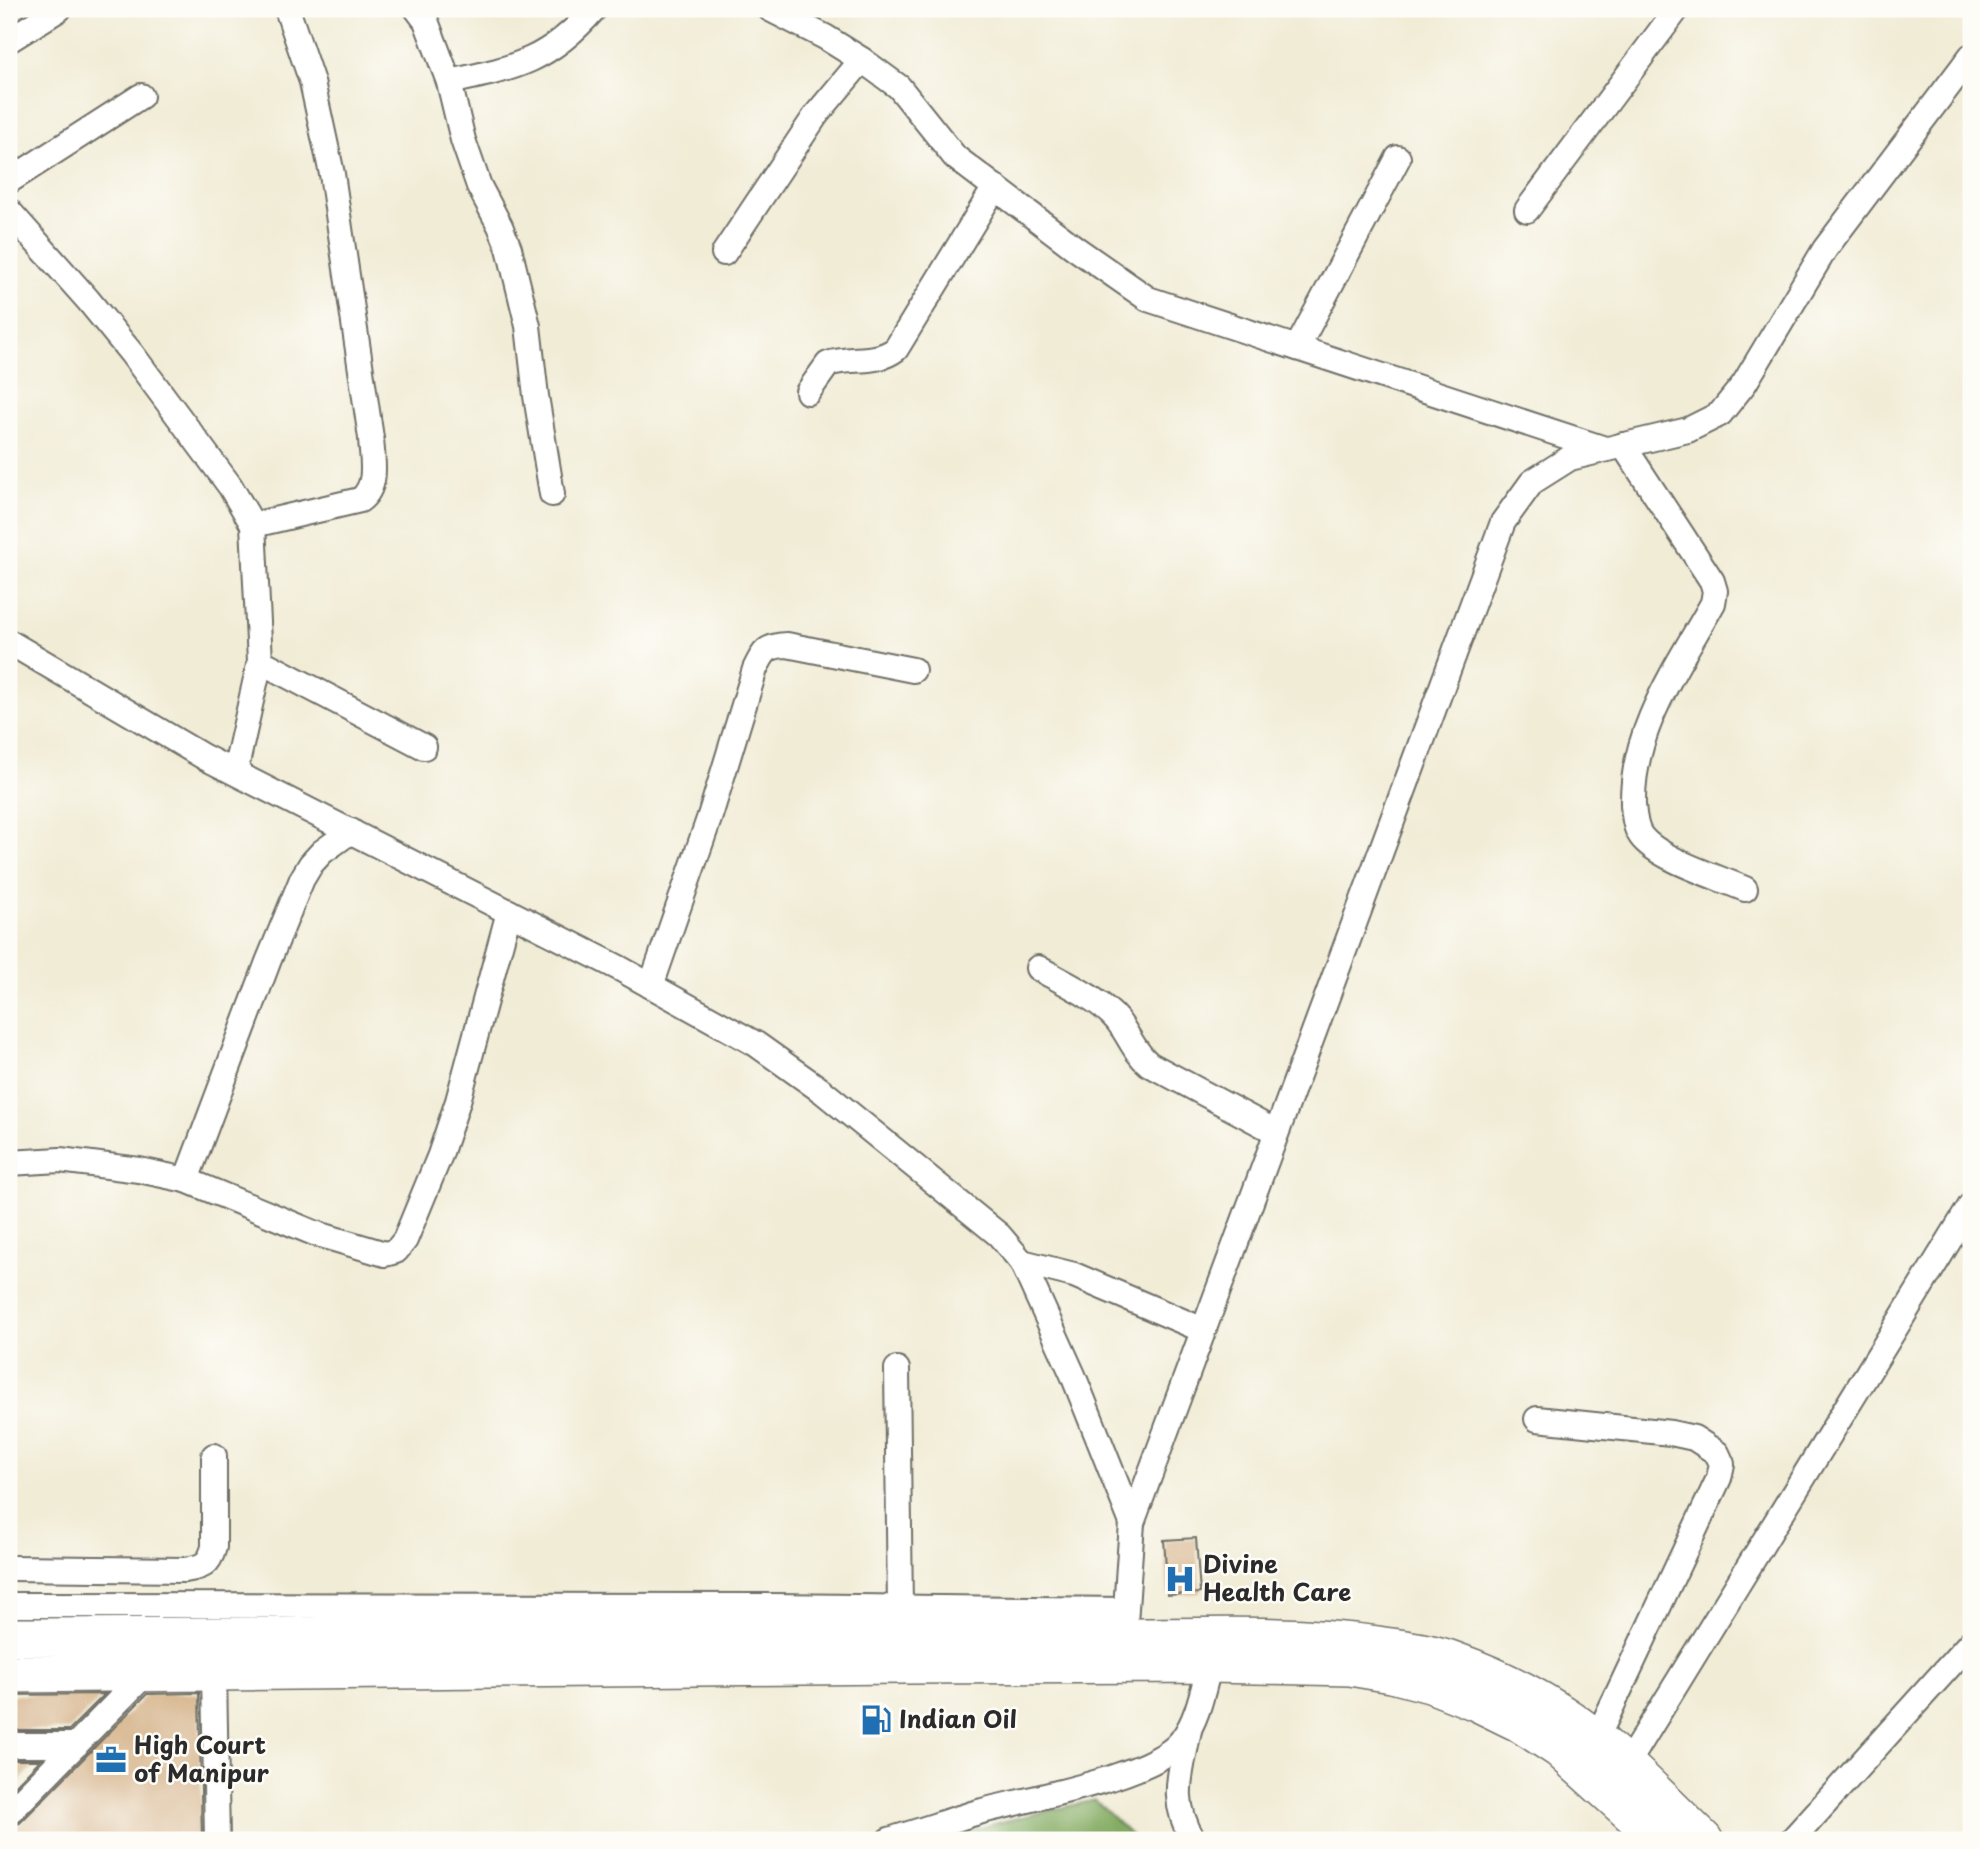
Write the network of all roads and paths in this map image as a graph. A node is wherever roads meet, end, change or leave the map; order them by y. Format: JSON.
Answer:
{"nodes":[{"id":1,"x":60,"y":9,"type":"edge"},
{"id":2,"x":287,"y":9,"type":"edge"},
{"id":3,"x":417,"y":9,"type":"edge"},
{"id":4,"x":594,"y":9,"type":"edge"},
{"id":5,"x":770,"y":9,"type":"edge"},
{"id":6,"x":1677,"y":9,"type":"edge"},
{"id":7,"x":9,"y":40,"type":"edge"},
{"id":8,"x":1971,"y":56,"type":"edge"},
{"id":9,"x":862,"y":60,"type":"junction"},
{"id":10,"x":449,"y":82,"type":"junction"},
{"id":11,"x":141,"y":96,"type":"dead end"},
{"id":12,"x":1398,"y":158,"type":"dead end"},
{"id":13,"x":9,"y":181,"type":"edge"},
{"id":14,"x":995,"y":187,"type":"junction"},
{"id":15,"x":1527,"y":210,"type":"dead end"},
{"id":16,"x":9,"y":211,"type":"edge"},
{"id":17,"x":724,"y":253,"type":"dead end"},
{"id":18,"x":1297,"y":348,"type":"junction"},
{"id":19,"x":808,"y":392,"type":"dead end"},
{"id":20,"x":1614,"y":447,"type":"junction"},
{"id":21,"x":552,"y":494,"type":"dead end"},
{"id":22,"x":253,"y":525,"type":"junction"},
{"id":23,"x":9,"y":642,"type":"edge"},
{"id":24,"x":260,"y":661,"type":"junction"},
{"id":25,"x":913,"y":670,"type":"dead end"},
{"id":26,"x":425,"y":747,"type":"dead end"},
{"id":27,"x":235,"y":772,"type":"junction"},
{"id":28,"x":351,"y":831,"type":"junction"},
{"id":29,"x":1745,"y":889,"type":"dead end"},
{"id":30,"x":509,"y":912,"type":"junction"},
{"id":31,"x":1038,"y":968,"type":"dead end"},
{"id":32,"x":651,"y":986,"type":"junction"},
{"id":33,"x":1276,"y":1132,"type":"junction"},
{"id":34,"x":9,"y":1163,"type":"edge"},
{"id":35,"x":186,"y":1180,"type":"junction"},
{"id":36,"x":1971,"y":1205,"type":"edge"},
{"id":37,"x":1022,"y":1262,"type":"junction"},
{"id":38,"x":1203,"y":1330,"type":"junction"},
{"id":39,"x":897,"y":1369,"type":"dead end"},
{"id":40,"x":1537,"y":1419,"type":"dead end"},
{"id":41,"x":214,"y":1456,"type":"dead end"},
{"id":42,"x":1132,"y":1522,"type":"junction"},
{"id":43,"x":9,"y":1568,"type":"edge"},
{"id":44,"x":9,"y":1605,"type":"edge"},
{"id":45,"x":900,"y":1607,"type":"junction"},
{"id":46,"x":9,"y":1637,"type":"edge"},
{"id":47,"x":1124,"y":1638,"type":"junction"},
{"id":48,"x":1971,"y":1642,"type":"edge"},
{"id":49,"x":1210,"y":1664,"type":"junction"},
{"id":50,"x":146,"y":1673,"type":"junction"},
{"id":51,"x":214,"y":1673,"type":"junction"},
{"id":52,"x":9,"y":1674,"type":"edge"},
{"id":53,"x":1190,"y":1727,"type":"junction"},
{"id":54,"x":1596,"y":1741,"type":"junction"},
{"id":55,"x":9,"y":1745,"type":"edge"},
{"id":56,"x":76,"y":1745,"type":"junction"},
{"id":57,"x":1626,"y":1766,"type":"junction"},
{"id":58,"x":11,"y":1809,"type":"edge"},
{"id":59,"x":217,"y":1840,"type":"edge"},
{"id":60,"x":889,"y":1840,"type":"edge"},
{"id":61,"x":1193,"y":1840,"type":"edge"},
{"id":62,"x":1660,"y":1840,"type":"edge"},
{"id":63,"x":1704,"y":1840,"type":"edge"},
{"id":64,"x":1792,"y":1840,"type":"edge"}],
"edges":[{"from":1,"to":7,"type":"street"},
{"from":2,"to":22,"type":"street"},
{"from":3,"to":10,"type":"street"},
{"from":4,"to":10,"type":"street"},
{"from":5,"to":9,"type":"street"},
{"from":6,"to":15,"type":"street"},
{"from":8,"to":20,"type":"street"},
{"from":9,"to":14,"type":"street"},
{"from":9,"to":17,"type":"street"},
{"from":10,"to":21,"type":"street"},
{"from":11,"to":13,"type":"street"},
{"from":12,"to":18,"type":"street"},
{"from":14,"to":18,"type":"street"},
{"from":14,"to":19,"type":"street"},
{"from":16,"to":22,"type":"street"},
{"from":18,"to":20,"type":"street"},
{"from":20,"to":29,"type":"street"},
{"from":20,"to":33,"type":"street"},
{"from":22,"to":24,"type":"street"},
{"from":23,"to":27,"type":"street"},
{"from":24,"to":26,"type":"street"},
{"from":24,"to":27,"type":"street"},
{"from":25,"to":32,"type":"street"},
{"from":27,"to":28,"type":"street"},
{"from":28,"to":30,"type":"street"},
{"from":28,"to":35,"type":"street"},
{"from":30,"to":32,"type":"street"},
{"from":30,"to":35,"type":"street"},
{"from":31,"to":33,"type":"street"},
{"from":32,"to":37,"type":"street"},
{"from":33,"to":38,"type":"street"},
{"from":34,"to":35,"type":"street"},
{"from":36,"to":57,"type":"street"},
{"from":37,"to":38,"type":"street"},
{"from":37,"to":42,"type":"street"},
{"from":38,"to":42,"type":"street"},
{"from":39,"to":45,"type":"street"},
{"from":40,"to":54,"type":"street"},
{"from":41,"to":43,"type":"street"},
{"from":42,"to":47,"type":"street"},
{"from":44,"to":45,"type":"street"},
{"from":45,"to":47,"type":"street"},
{"from":46,"to":47,"type":"highway"},
{"from":47,"to":49,"type":"highway"},
{"from":47,"to":51,"type":"highway"},
{"from":47,"to":54,"type":"highway"},
{"from":48,"to":64,"type":"street"},
{"from":49,"to":53,"type":"street"},
{"from":49,"to":62,"type":"highway"},
{"from":50,"to":51,"type":"highway"},
{"from":50,"to":52,"type":"highway"},
{"from":50,"to":56,"type":"street"},
{"from":51,"to":59,"type":"street"},
{"from":53,"to":60,"type":"street"},
{"from":53,"to":61,"type":"street"},
{"from":54,"to":57,"type":"highway"},
{"from":55,"to":56,"type":"street"},
{"from":56,"to":58,"type":"street"},
{"from":57,"to":63,"type":"highway"}]}
